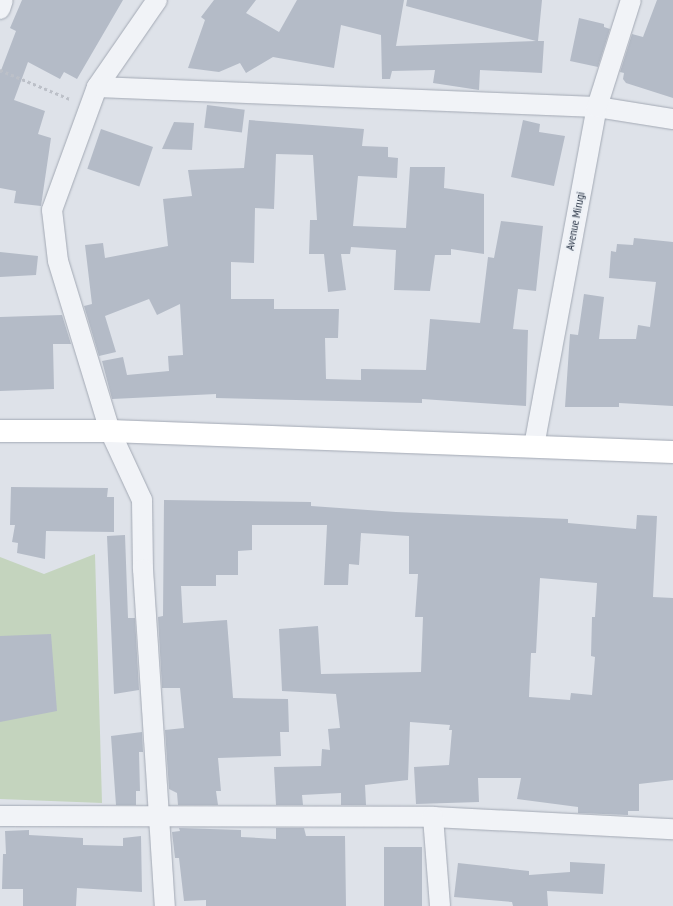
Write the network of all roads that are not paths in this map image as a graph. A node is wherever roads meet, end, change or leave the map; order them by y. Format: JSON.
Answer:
{"nodes":[{"id":1,"x":3,"y":0,"type":"edge"},
{"id":2,"x":157,"y":0,"type":"edge"},
{"id":3,"x":631,"y":0,"type":"edge"},
{"id":4,"x":0,"y":9,"type":"edge"},
{"id":5,"x":97,"y":87,"type":"junction"},
{"id":6,"x":597,"y":107,"type":"junction"},
{"id":7,"x":673,"y":119,"type":"edge"},
{"id":8,"x":0,"y":431,"type":"edge"},
{"id":9,"x":110,"y":431,"type":"junction"},
{"id":10,"x":534,"y":446,"type":"junction"},
{"id":11,"x":673,"y":452,"type":"edge"},
{"id":12,"x":158,"y":815,"type":"junction"},
{"id":13,"x":0,"y":816,"type":"edge"},
{"id":14,"x":433,"y":816,"type":"junction"},
{"id":15,"x":673,"y":829,"type":"edge"},
{"id":16,"x":165,"y":906,"type":"edge"},
{"id":17,"x":440,"y":906,"type":"edge"}],
"edges":[{"from":1,"to":4,"type":"street"},
{"from":2,"to":5,"type":"street"},
{"from":3,"to":6,"type":"street","name":"Avenue Mirugi"},
{"from":5,"to":6,"type":"street"},
{"from":5,"to":9,"type":"street"},
{"from":6,"to":7,"type":"street"},
{"from":6,"to":10,"type":"street","name":"Avenue Mirugi"},
{"from":8,"to":9,"type":"highway"},
{"from":9,"to":10,"type":"highway"},
{"from":9,"to":12,"type":"street"},
{"from":10,"to":11,"type":"highway"},
{"from":12,"to":13,"type":"street"},
{"from":12,"to":14,"type":"street"},
{"from":12,"to":16,"type":"street"},
{"from":14,"to":15,"type":"street"},
{"from":14,"to":17,"type":"street"}]}
